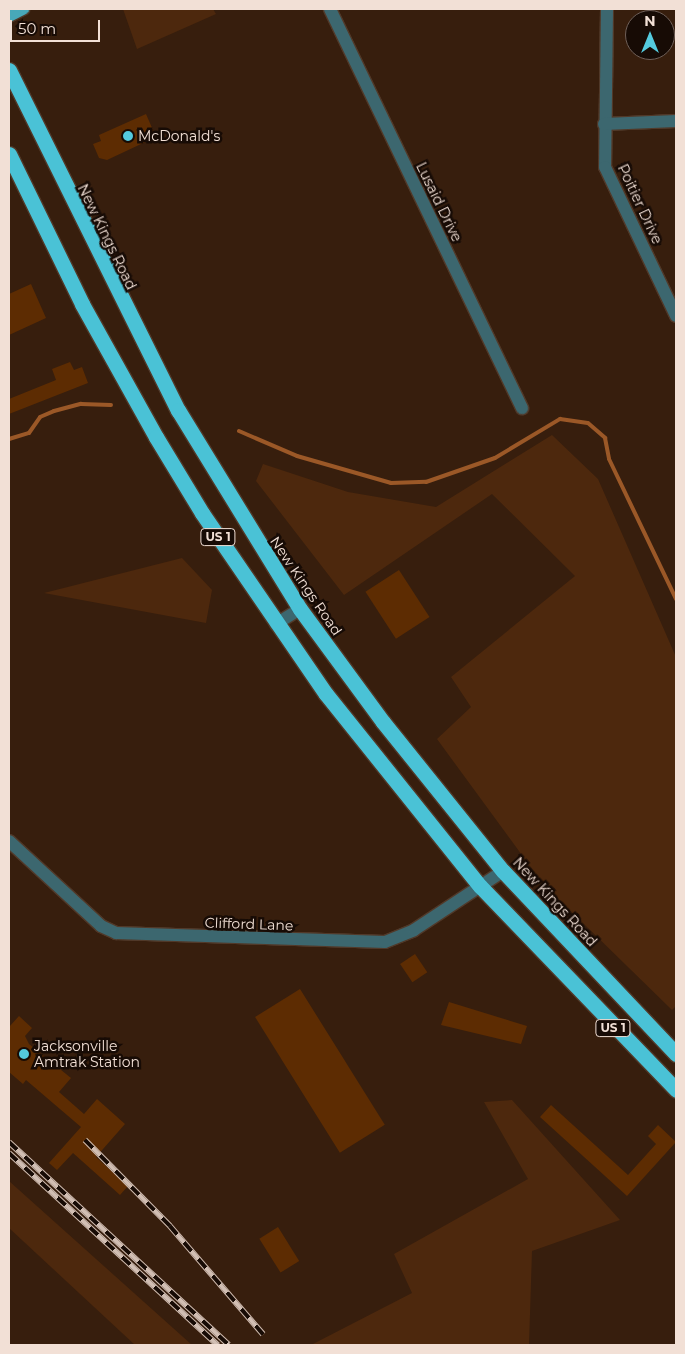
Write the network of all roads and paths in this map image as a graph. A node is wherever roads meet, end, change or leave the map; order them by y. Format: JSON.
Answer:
{"nodes":[{"id":1,"x":23,"y":9,"type":"edge"},
{"id":2,"x":330,"y":9,"type":"edge"},
{"id":3,"x":607,"y":9,"type":"edge"},
{"id":4,"x":9,"y":16,"type":"edge"},
{"id":5,"x":9,"y":70,"type":"edge"},
{"id":6,"x":676,"y":120,"type":"edge"},
{"id":7,"x":604,"y":124,"type":"junction"},
{"id":8,"x":9,"y":154,"type":"edge"},
{"id":9,"x":676,"y":316,"type":"edge"},
{"id":10,"x":522,"y":408,"type":"dead end"},
{"id":11,"x":300,"y":609,"type":"junction"},
{"id":12,"x":276,"y":624,"type":"junction"},
{"id":13,"x":9,"y":840,"type":"edge"},
{"id":14,"x":503,"y":871,"type":"junction"},
{"id":15,"x":480,"y":886,"type":"junction"},
{"id":16,"x":676,"y":1054,"type":"edge"},
{"id":17,"x":676,"y":1090,"type":"edge"}],
"edges":[{"from":1,"to":4,"type":"main road"},
{"from":2,"to":10,"type":"street","name":"Lusaid Drive"},
{"from":3,"to":7,"type":"street","name":"Poitier Drive"},
{"from":5,"to":11,"type":"highway","name":"New Kings Road","number":"US 1"},
{"from":6,"to":7,"type":"street"},
{"from":7,"to":9,"type":"street","name":"Poitier Drive"},
{"from":8,"to":12,"type":"highway","number":"US 1"},
{"from":11,"to":12,"type":"street"},
{"from":11,"to":14,"type":"highway","name":"New Kings Road","number":"US 1"},
{"from":12,"to":15,"type":"highway","number":"US 1"},
{"from":13,"to":15,"type":"street","name":"Clifford Lane"},
{"from":14,"to":15,"type":"street","name":"Clifford Lane"},
{"from":14,"to":16,"type":"highway","name":"New Kings Road","number":"US 1"},
{"from":15,"to":17,"type":"highway","number":"US 1"}]}
